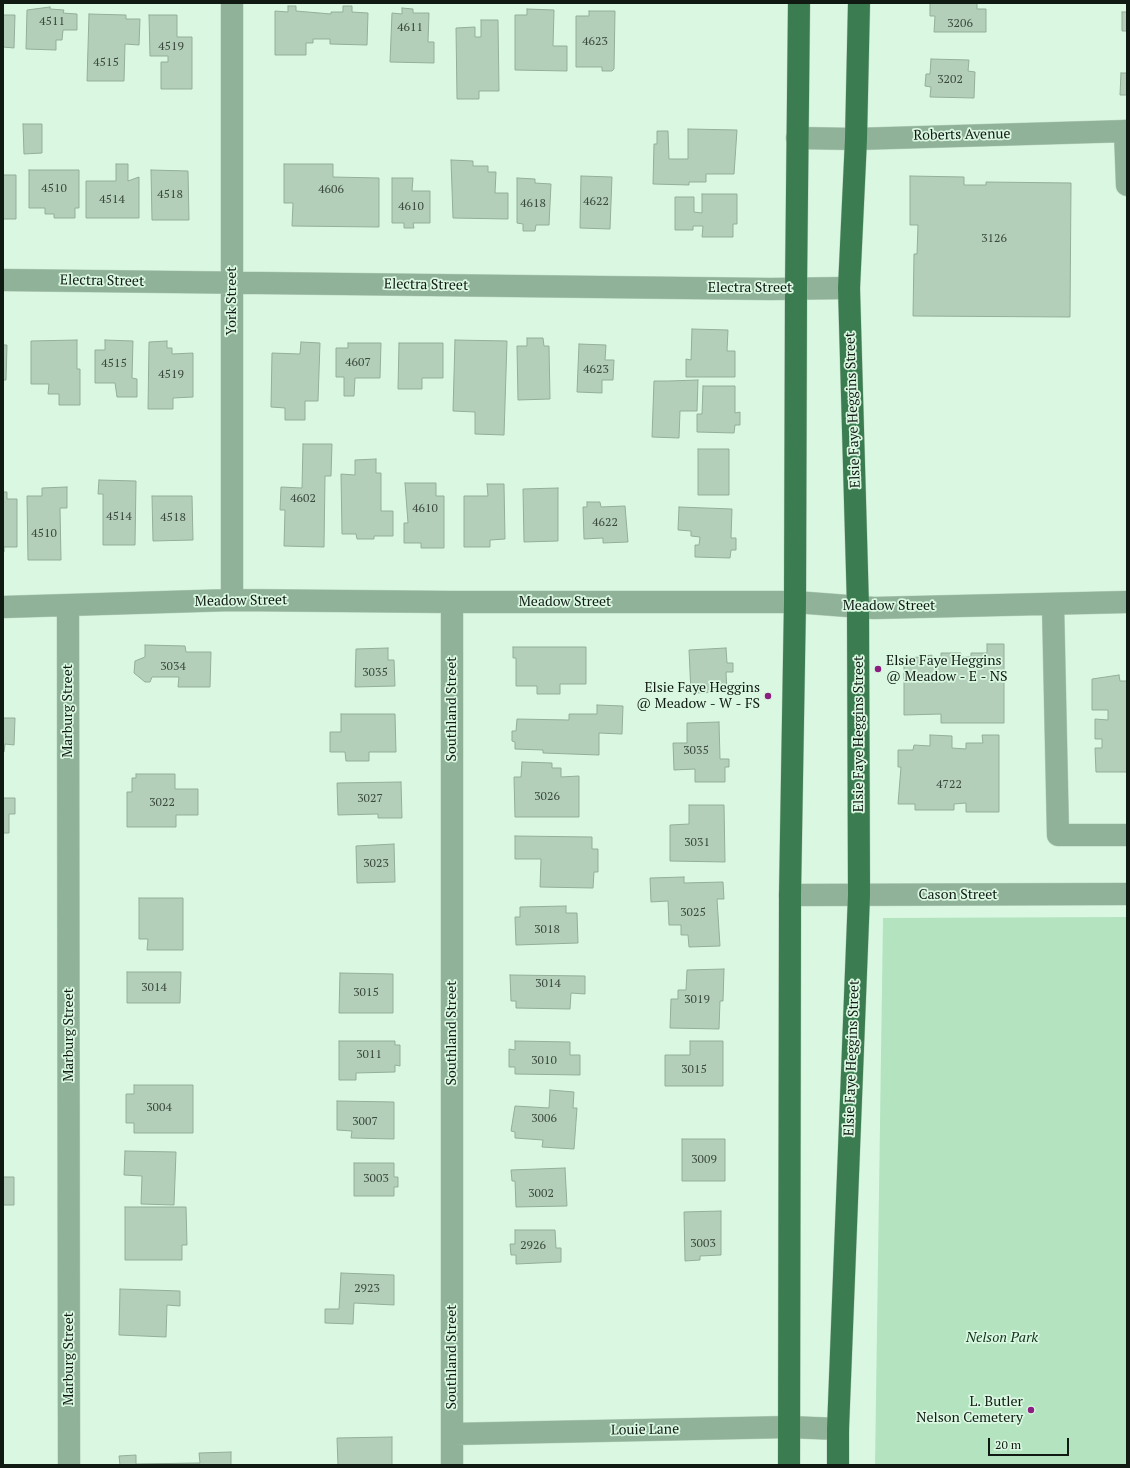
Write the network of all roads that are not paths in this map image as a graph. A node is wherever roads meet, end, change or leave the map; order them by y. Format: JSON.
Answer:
{"nodes":[{"id":1,"x":232,"y":3,"type":"edge"},
{"id":2,"x":799,"y":3,"type":"edge"},
{"id":3,"x":859,"y":3,"type":"edge"},
{"id":4,"x":1126,"y":131,"type":"edge"},
{"id":5,"x":797,"y":138,"type":"junction"},
{"id":6,"x":856,"y":138,"type":"junction"},
{"id":7,"x":1127,"y":186,"type":"edge"},
{"id":8,"x":3,"y":280,"type":"edge"},
{"id":9,"x":232,"y":282,"type":"junction"},
{"id":10,"x":796,"y":288,"type":"junction"},
{"id":11,"x":849,"y":288,"type":"junction"},
{"id":12,"x":232,"y":600,"type":"junction"},
{"id":13,"x":452,"y":602,"type":"junction"},
{"id":14,"x":795,"y":602,"type":"junction"},
{"id":15,"x":1127,"y":602,"type":"edge"},
{"id":16,"x":1053,"y":604,"type":"junction"},
{"id":17,"x":68,"y":606,"type":"junction"},
{"id":18,"x":858,"y":607,"type":"junction"},
{"id":19,"x":3,"y":608,"type":"edge"},
{"id":20,"x":1127,"y":835,"type":"edge"},
{"id":21,"x":1127,"y":894,"type":"edge"},
{"id":22,"x":790,"y":895,"type":"junction"},
{"id":23,"x":859,"y":895,"type":"junction"},
{"id":24,"x":789,"y":1427,"type":"junction"},
{"id":25,"x":838,"y":1429,"type":"junction"},
{"id":26,"x":452,"y":1434,"type":"junction"},
{"id":27,"x":69,"y":1465,"type":"edge"},
{"id":28,"x":452,"y":1465,"type":"edge"},
{"id":29,"x":789,"y":1465,"type":"edge"},
{"id":30,"x":838,"y":1465,"type":"edge"}],
"edges":[{"from":1,"to":9,"type":"street","name":"York Street"},
{"from":2,"to":5,"type":"main road"},
{"from":3,"to":6,"type":"main road","name":"Elsie Faye Heggins Street"},
{"from":4,"to":6,"type":"street","name":"Roberts Avenue"},
{"from":4,"to":7,"type":"street"},
{"from":5,"to":6,"type":"street","name":"Roberts Avenue"},
{"from":5,"to":10,"type":"main road"},
{"from":6,"to":11,"type":"main road","name":"Elsie Faye Heggins Street"},
{"from":8,"to":9,"type":"street","name":"Electra Street"},
{"from":9,"to":10,"type":"street","name":"Electra Street"},
{"from":9,"to":12,"type":"street","name":"York Street"},
{"from":10,"to":11,"type":"street","name":"Electra Street"},
{"from":10,"to":14,"type":"main road"},
{"from":11,"to":18,"type":"main road","name":"Elsie Faye Heggins Street"},
{"from":12,"to":13,"type":"street","name":"Meadow Street"},
{"from":12,"to":17,"type":"street","name":"Meadow Street"},
{"from":13,"to":14,"type":"street","name":"Meadow Street"},
{"from":13,"to":26,"type":"street","name":"Southland Street"},
{"from":14,"to":18,"type":"street","name":"Meadow Street"},
{"from":14,"to":22,"type":"main road"},
{"from":15,"to":16,"type":"street","name":"Meadow Street"},
{"from":16,"to":18,"type":"street","name":"Meadow Street"},
{"from":16,"to":20,"type":"street"},
{"from":17,"to":19,"type":"street","name":"Meadow Street"},
{"from":17,"to":27,"type":"street","name":"Marburg Street"},
{"from":18,"to":23,"type":"main road","name":"Elsie Faye Heggins Street"},
{"from":21,"to":23,"type":"street","name":"Cason Street"},
{"from":22,"to":23,"type":"street","name":"Cason Street"},
{"from":22,"to":24,"type":"main road"},
{"from":23,"to":25,"type":"main road","name":"Elsie Faye Heggins Street"},
{"from":24,"to":25,"type":"street","name":"Louie Lane"},
{"from":24,"to":26,"type":"street","name":"Louie Lane"},
{"from":24,"to":29,"type":"main road"},
{"from":25,"to":30,"type":"main road","name":"Elsie Faye Heggins Street"},
{"from":26,"to":28,"type":"street","name":"Southland Street"}]}
